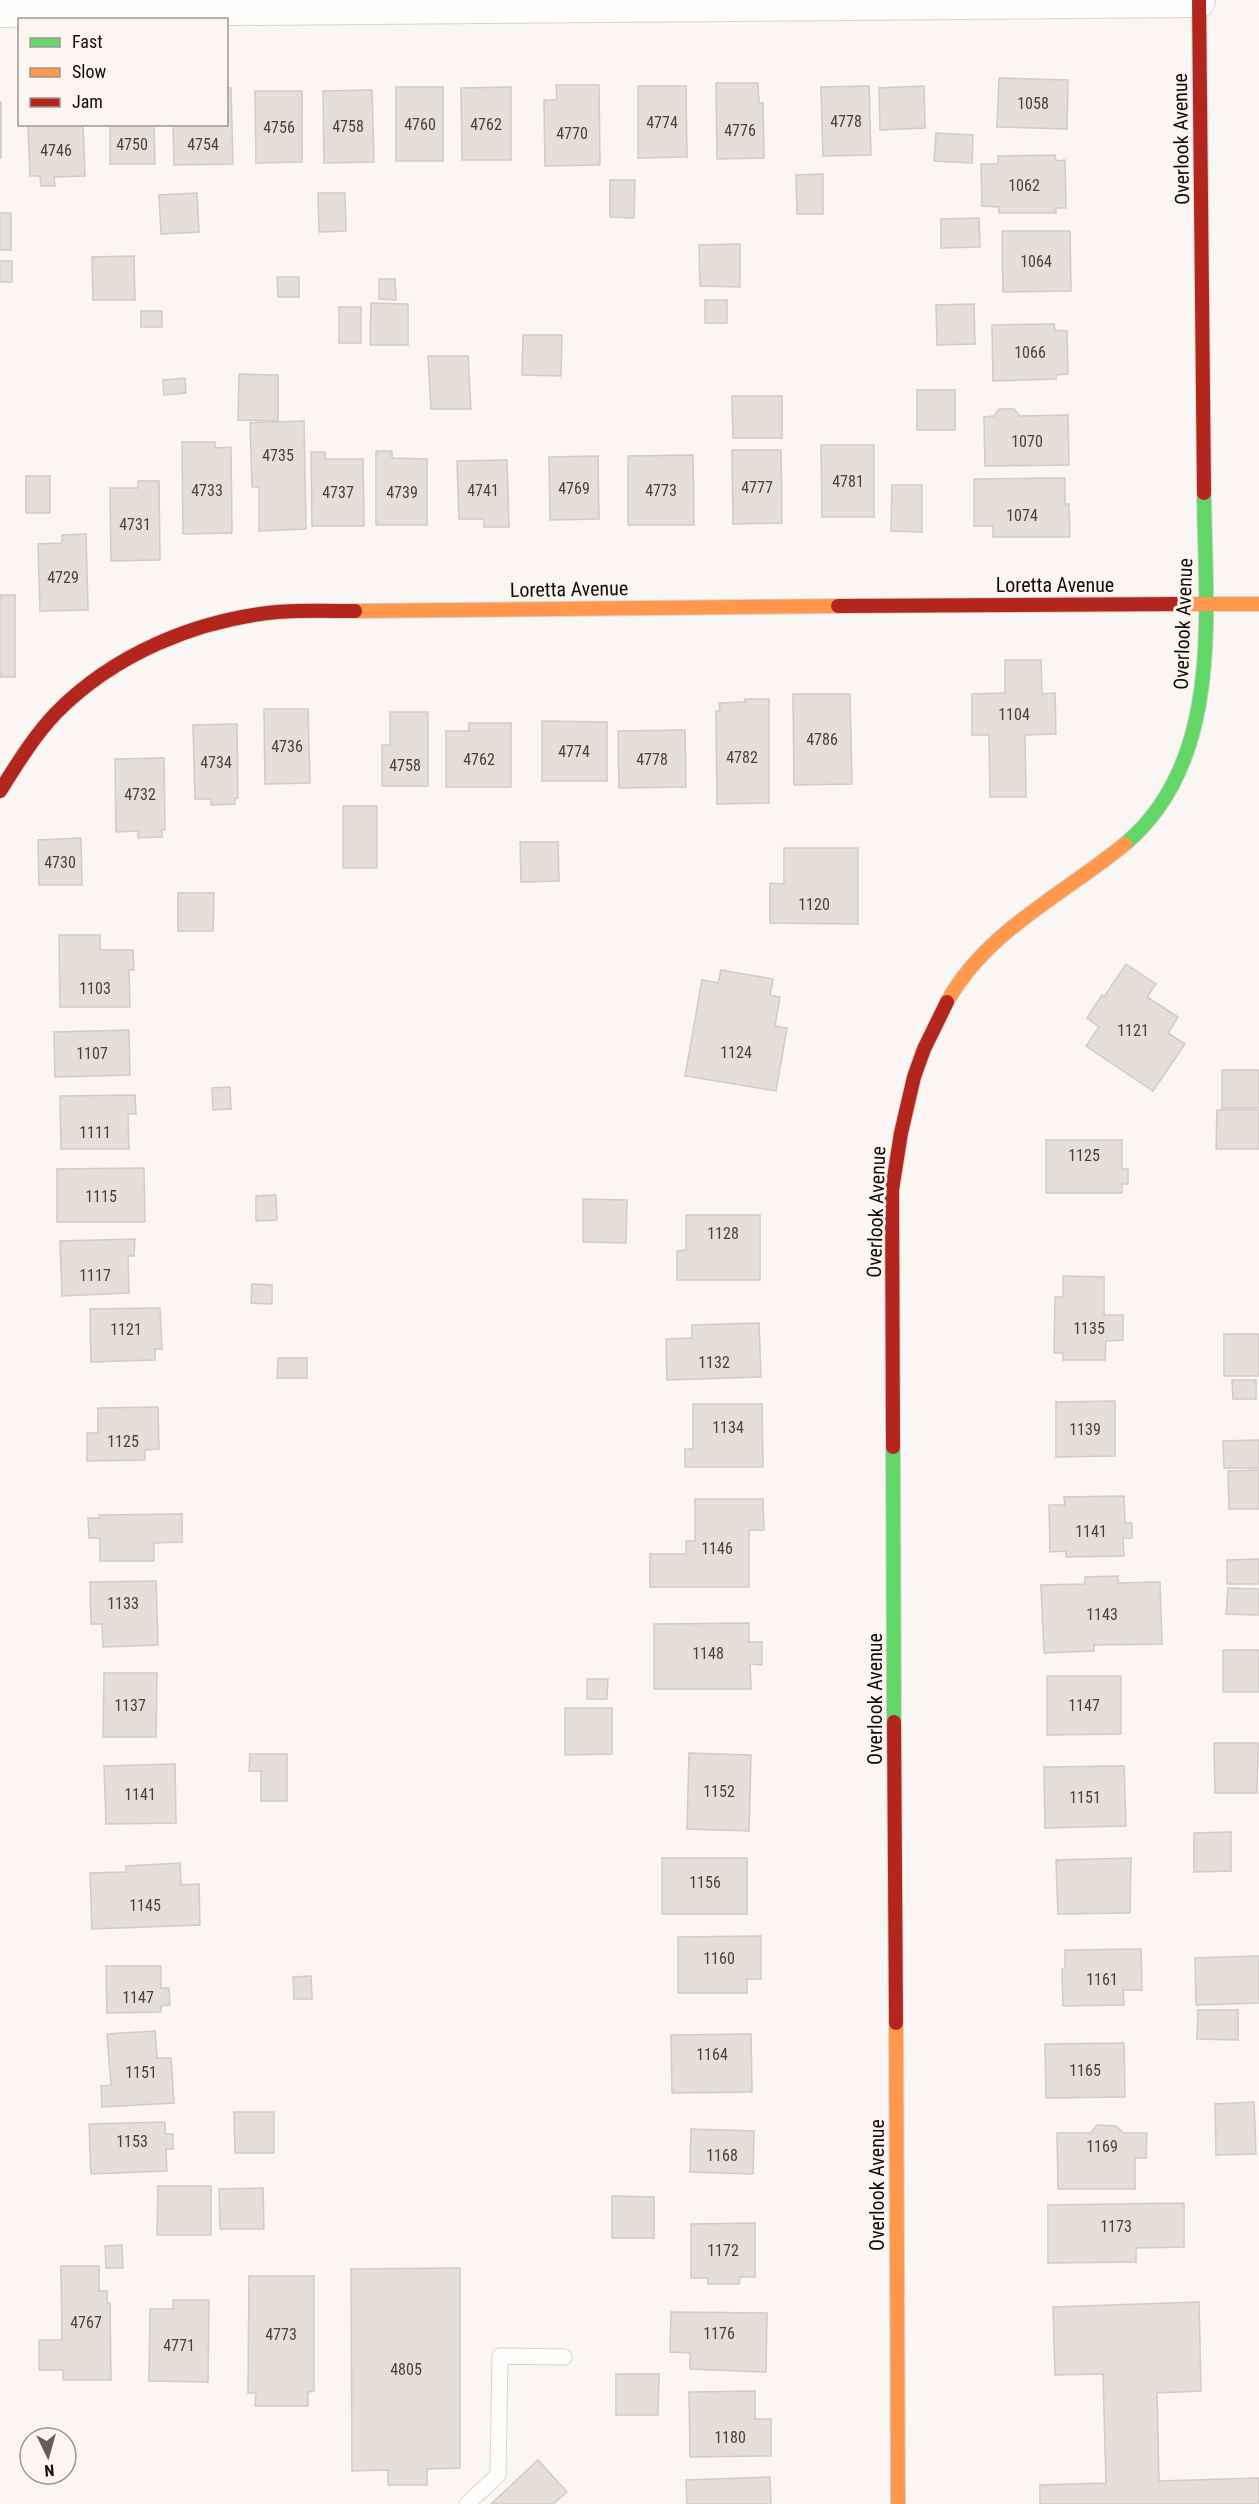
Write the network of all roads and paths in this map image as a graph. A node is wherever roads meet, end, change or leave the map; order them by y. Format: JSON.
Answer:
{"nodes":[{"id":1,"x":1199,"y":0,"type":"edge"},
{"id":2,"x":0,"y":11,"type":"edge"},
{"id":3,"x":1259,"y":604,"type":"edge"},
{"id":4,"x":1205,"y":605,"type":"junction"},
{"id":5,"x":0,"y":791,"type":"edge"},
{"id":6,"x":564,"y":2357,"type":"dead end"},
{"id":7,"x":467,"y":2504,"type":"edge"},
{"id":8,"x":898,"y":2504,"type":"edge"}],
"edges":[{"from":1,"to":2,"type":"street"},
{"from":1,"to":4,"type":"street","name":"Overlook Avenue"},
{"from":3,"to":4,"type":"street","name":"Loretta Avenue"},
{"from":4,"to":5,"type":"street","name":"Loretta Avenue"},
{"from":4,"to":8,"type":"street","name":"Overlook Avenue"},
{"from":6,"to":7,"type":"lane"}]}
